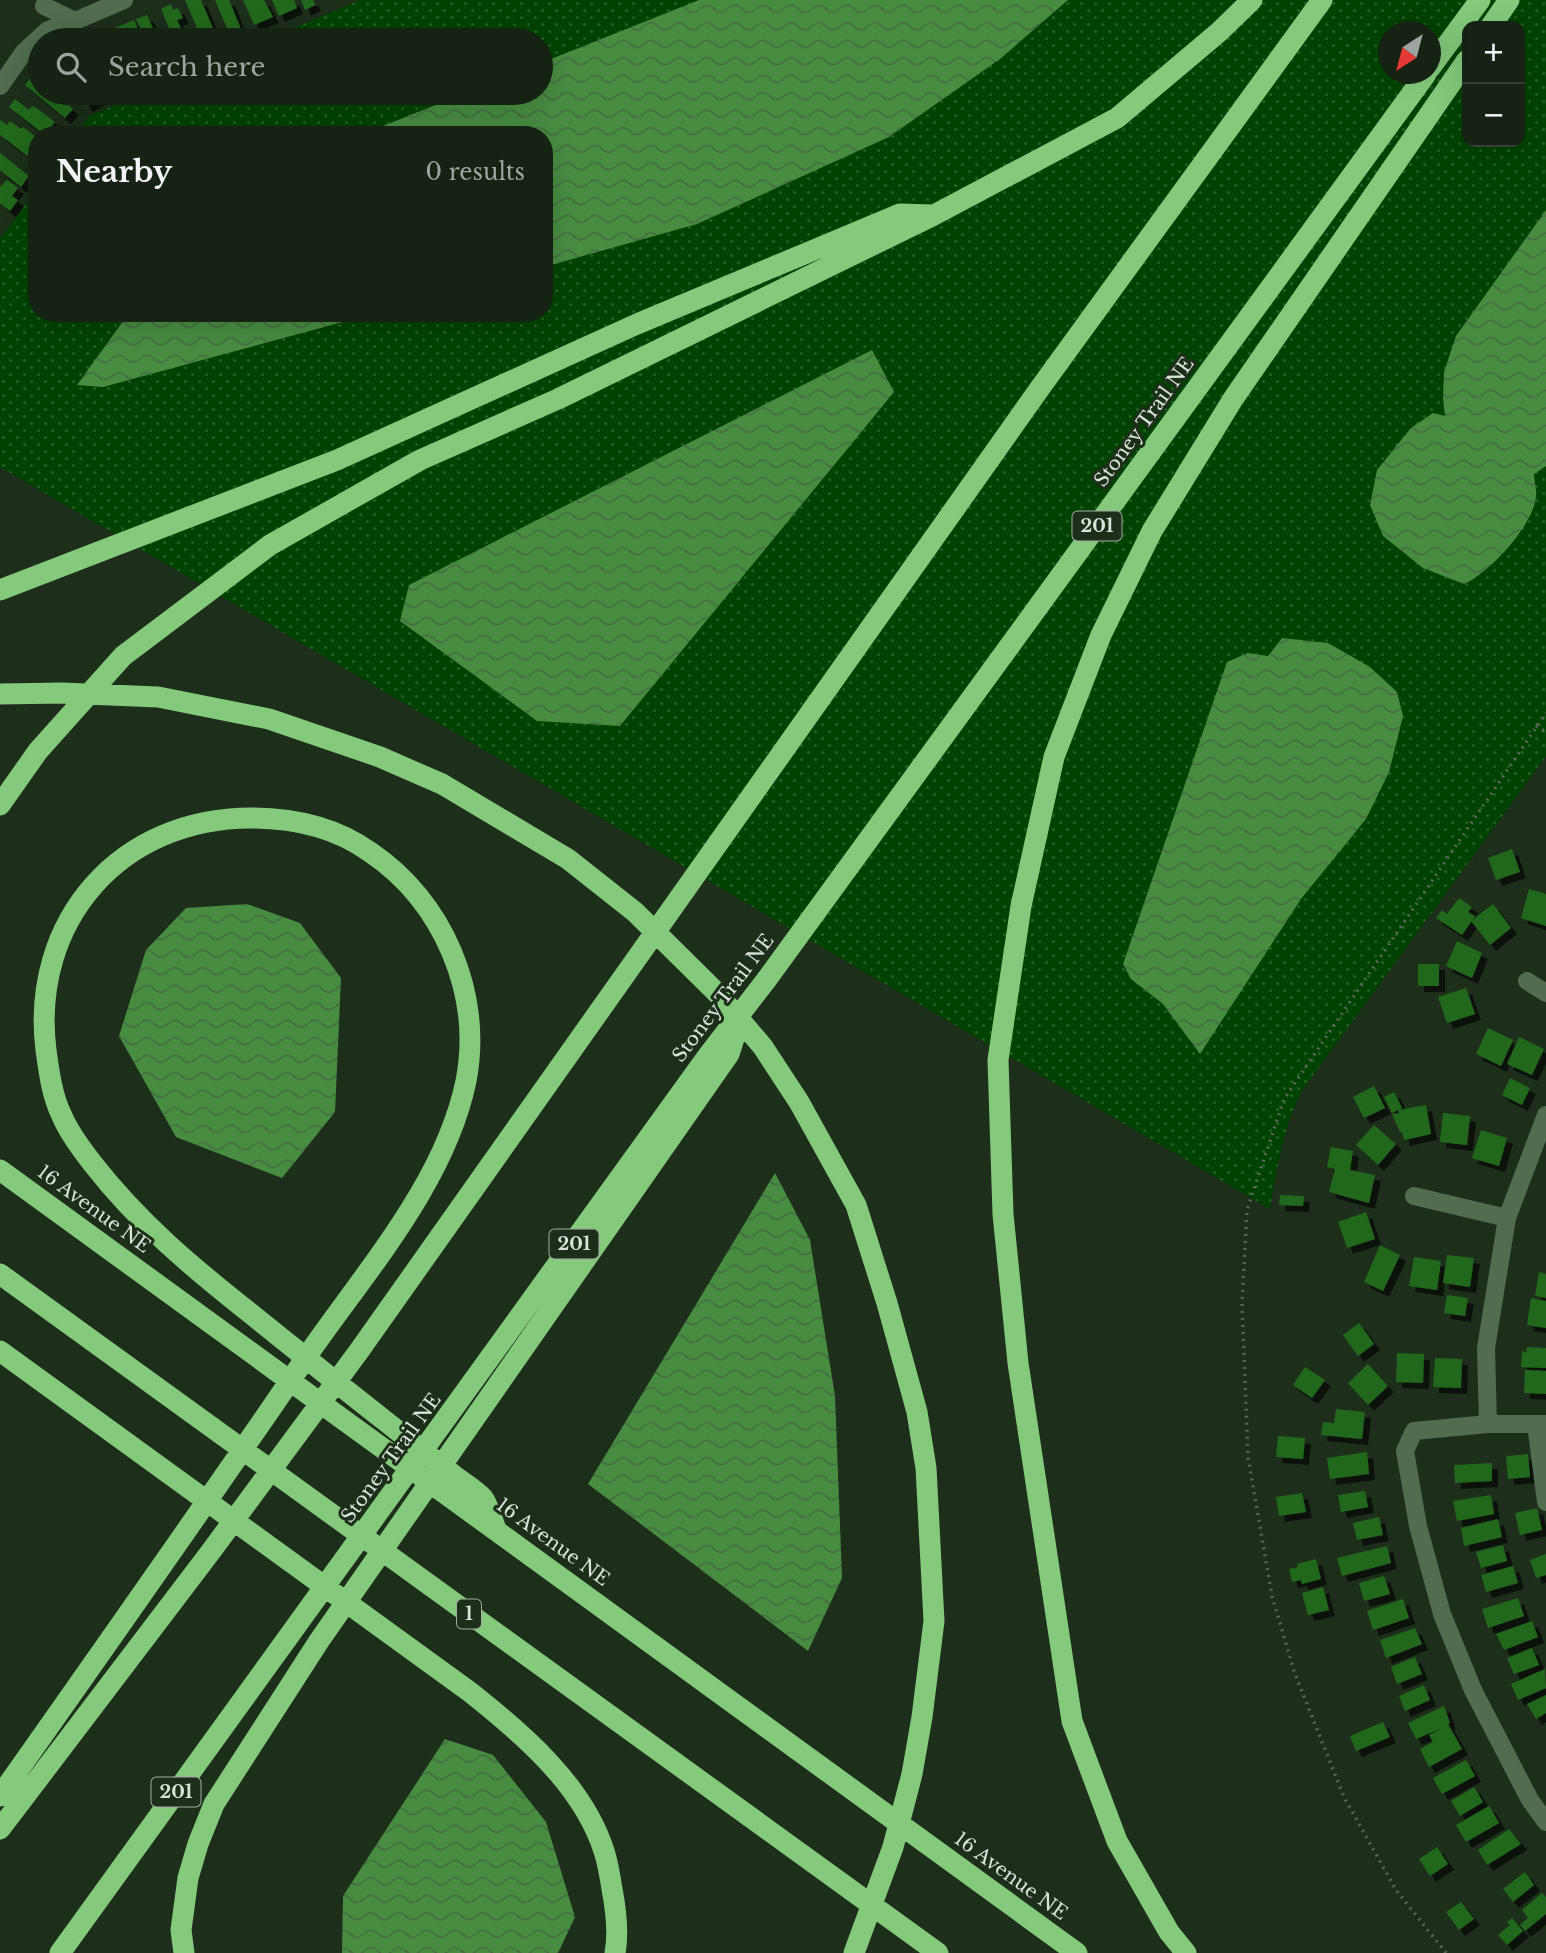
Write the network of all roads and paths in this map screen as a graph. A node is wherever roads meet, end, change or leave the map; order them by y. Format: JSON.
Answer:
{"nodes":[{"id":1,"x":124,"y":0,"type":"edge"},
{"id":2,"x":1252,"y":0,"type":"edge"},
{"id":3,"x":1322,"y":0,"type":"edge"},
{"id":4,"x":1480,"y":0,"type":"edge"},
{"id":5,"x":1509,"y":0,"type":"edge"},
{"id":6,"x":44,"y":6,"type":"dead end"},
{"id":7,"x":75,"y":21,"type":"junction"},
{"id":8,"x":1494,"y":21,"type":"edge"},
{"id":9,"x":54,"y":28,"type":"edge"},
{"id":10,"x":28,"y":48,"type":"edge"},
{"id":11,"x":1441,"y":53,"type":"edge"},
{"id":12,"x":1462,"y":67,"type":"edge"},
{"id":13,"x":1419,"y":84,"type":"edge"},
{"id":14,"x":0,"y":86,"type":"edge"},
{"id":15,"x":934,"y":215,"type":"junction"},
{"id":16,"x":0,"y":590,"type":"edge"},
{"id":17,"x":0,"y":694,"type":"edge"},
{"id":18,"x":1546,"y":713,"type":"edge"},
{"id":19,"x":1536,"y":726,"type":"junction"},
{"id":20,"x":1546,"y":732,"type":"edge"},
{"id":21,"x":0,"y":805,"type":"edge"},
{"id":22,"x":1527,"y":981,"type":"dead end"},
{"id":23,"x":1546,"y":993,"type":"edge"},
{"id":24,"x":743,"y":1012,"type":"junction"},
{"id":25,"x":1546,"y":1115,"type":"edge"},
{"id":26,"x":0,"y":1170,"type":"edge"},
{"id":27,"x":1414,"y":1196,"type":"dead end"},
{"id":28,"x":1507,"y":1218,"type":"junction"},
{"id":29,"x":0,"y":1274,"type":"edge"},
{"id":30,"x":0,"y":1351,"type":"edge"},
{"id":31,"x":1488,"y":1424,"type":"junction"},
{"id":32,"x":1541,"y":1424,"type":"edge"},
{"id":33,"x":1546,"y":1502,"type":"edge"},
{"id":34,"x":496,"y":1529,"type":"junction"},
{"id":35,"x":0,"y":1796,"type":"edge"},
{"id":36,"x":1546,"y":1822,"type":"edge"},
{"id":37,"x":0,"y":1829,"type":"edge"},
{"id":38,"x":60,"y":1953,"type":"edge"},
{"id":39,"x":184,"y":1953,"type":"edge"},
{"id":40,"x":615,"y":1953,"type":"edge"},
{"id":41,"x":854,"y":1953,"type":"edge"},
{"id":42,"x":938,"y":1953,"type":"edge"},
{"id":43,"x":1077,"y":1953,"type":"edge"},
{"id":44,"x":1186,"y":1953,"type":"edge"},
{"id":45,"x":1446,"y":1953,"type":"edge"}],
"edges":[{"from":1,"to":7,"type":"street"},
{"from":2,"to":15,"type":"highway"},
{"from":3,"to":37,"type":"highway"},
{"from":4,"to":11,"type":"highway"},
{"from":5,"to":8,"type":"highway"},
{"from":6,"to":7,"type":"street"},
{"from":7,"to":9,"type":"street"},
{"from":10,"to":14,"type":"street"},
{"from":12,"to":44,"type":"highway"},
{"from":13,"to":24,"type":"highway","name":"Stoney Trail NE","number":"201"},
{"from":15,"to":16,"type":"highway"},
{"from":15,"to":21,"type":"highway"},
{"from":17,"to":41,"type":"highway"},
{"from":18,"to":19,"type":"path"},
{"from":19,"to":20,"type":"path"},
{"from":19,"to":45,"type":"path"},
{"from":22,"to":23,"type":"street"},
{"from":24,"to":38,"type":"highway","name":"Stoney Trail NE","number":"201"},
{"from":24,"to":39,"type":"highway"},
{"from":25,"to":28,"type":"street"},
{"from":26,"to":34,"type":"highway","name":"16 Avenue NE"},
{"from":27,"to":28,"type":"street"},
{"from":28,"to":31,"type":"street"},
{"from":29,"to":42,"type":"highway","number":"1"},
{"from":30,"to":40,"type":"highway"},
{"from":31,"to":32,"type":"street"},
{"from":31,"to":36,"type":"street"},
{"from":32,"to":33,"type":"street"},
{"from":34,"to":35,"type":"highway"},
{"from":34,"to":43,"type":"highway","name":"16 Avenue NE"}]}
